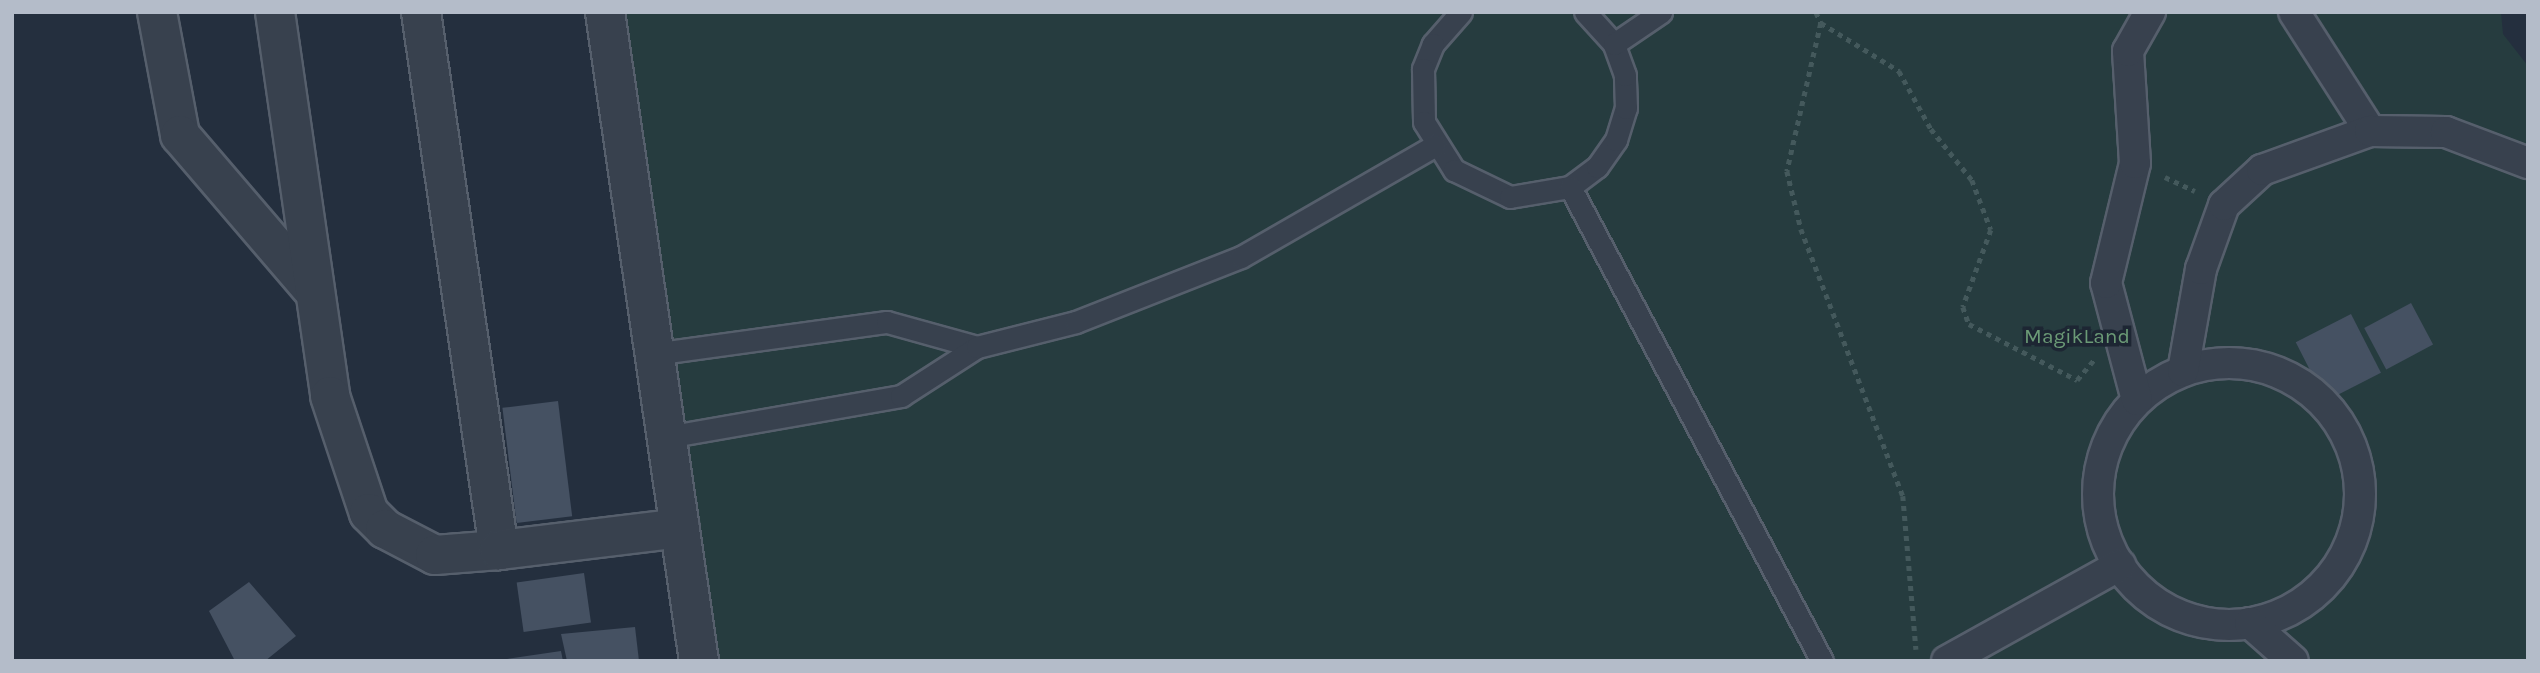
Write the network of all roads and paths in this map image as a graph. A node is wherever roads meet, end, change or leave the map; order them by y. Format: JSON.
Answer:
{"nodes":[{"id":1,"x":157,"y":12,"type":"edge"},
{"id":2,"x":275,"y":12,"type":"edge"},
{"id":3,"x":421,"y":12,"type":"edge"},
{"id":4,"x":605,"y":12,"type":"edge"},
{"id":5,"x":1461,"y":12,"type":"edge"},
{"id":6,"x":1585,"y":12,"type":"edge"},
{"id":7,"x":1661,"y":12,"type":"edge"},
{"id":8,"x":1816,"y":12,"type":"edge"},
{"id":9,"x":2150,"y":12,"type":"edge"},
{"id":10,"x":2294,"y":12,"type":"edge"},
{"id":11,"x":1821,"y":23,"type":"junction"},
{"id":12,"x":1614,"y":44,"type":"junction"},
{"id":13,"x":2370,"y":131,"type":"junction"},
{"id":14,"x":1434,"y":146,"type":"junction"},
{"id":15,"x":2135,"y":163,"type":"junction"},
{"id":16,"x":2528,"y":163,"type":"edge"},
{"id":17,"x":1570,"y":187,"type":"junction"},
{"id":18,"x":2224,"y":205,"type":"junction"},
{"id":19,"x":311,"y":288,"type":"junction"},
{"id":20,"x":2117,"y":335,"type":"junction"},
{"id":21,"x":977,"y":347,"type":"junction"},
{"id":22,"x":653,"y":354,"type":"junction"},
{"id":23,"x":2183,"y":371,"type":"junction"},
{"id":24,"x":2137,"y":400,"type":"junction"},
{"id":25,"x":666,"y":437,"type":"junction"},
{"id":26,"x":680,"y":528,"type":"junction"},
{"id":27,"x":499,"y":550,"type":"junction"},
{"id":28,"x":2120,"y":565,"type":"junction"},
{"id":29,"x":2249,"y":623,"type":"junction"},
{"id":30,"x":699,"y":661,"type":"edge"},
{"id":31,"x":1822,"y":661,"type":"edge"},
{"id":32,"x":1917,"y":661,"type":"edge"},
{"id":33,"x":1947,"y":661,"type":"edge"},
{"id":34,"x":2293,"y":661,"type":"edge"}],
"edges":[{"from":1,"to":19,"type":"street"},
{"from":2,"to":19,"type":"street"},
{"from":3,"to":27,"type":"street"},
{"from":4,"to":22,"type":"street"},
{"from":5,"to":14,"type":"lane"},
{"from":6,"to":12,"type":"lane"},
{"from":7,"to":12,"type":"lane"},
{"from":8,"to":11,"type":"path"},
{"from":9,"to":15,"type":"street"},
{"from":10,"to":13,"type":"street"},
{"from":11,"to":20,"type":"path"},
{"from":11,"to":32,"type":"path"},
{"from":12,"to":17,"type":"lane"},
{"from":13,"to":16,"type":"street"},
{"from":13,"to":18,"type":"street"},
{"from":14,"to":17,"type":"lane"},
{"from":14,"to":21,"type":"lane"},
{"from":15,"to":18,"type":"path"},
{"from":15,"to":20,"type":"street"},
{"from":17,"to":31,"type":"lane"},
{"from":18,"to":23,"type":"street"},
{"from":19,"to":27,"type":"street"},
{"from":20,"to":24,"type":"street"},
{"from":21,"to":22,"type":"lane"},
{"from":21,"to":25,"type":"lane"},
{"from":22,"to":25,"type":"street"},
{"from":23,"to":24,"type":"street"},
{"from":23,"to":29,"type":"street"},
{"from":24,"to":28,"type":"street"},
{"from":25,"to":26,"type":"street"},
{"from":26,"to":27,"type":"street"},
{"from":26,"to":30,"type":"street"},
{"from":28,"to":29,"type":"street"},
{"from":28,"to":33,"type":"street"},
{"from":29,"to":34,"type":"street"}]}
